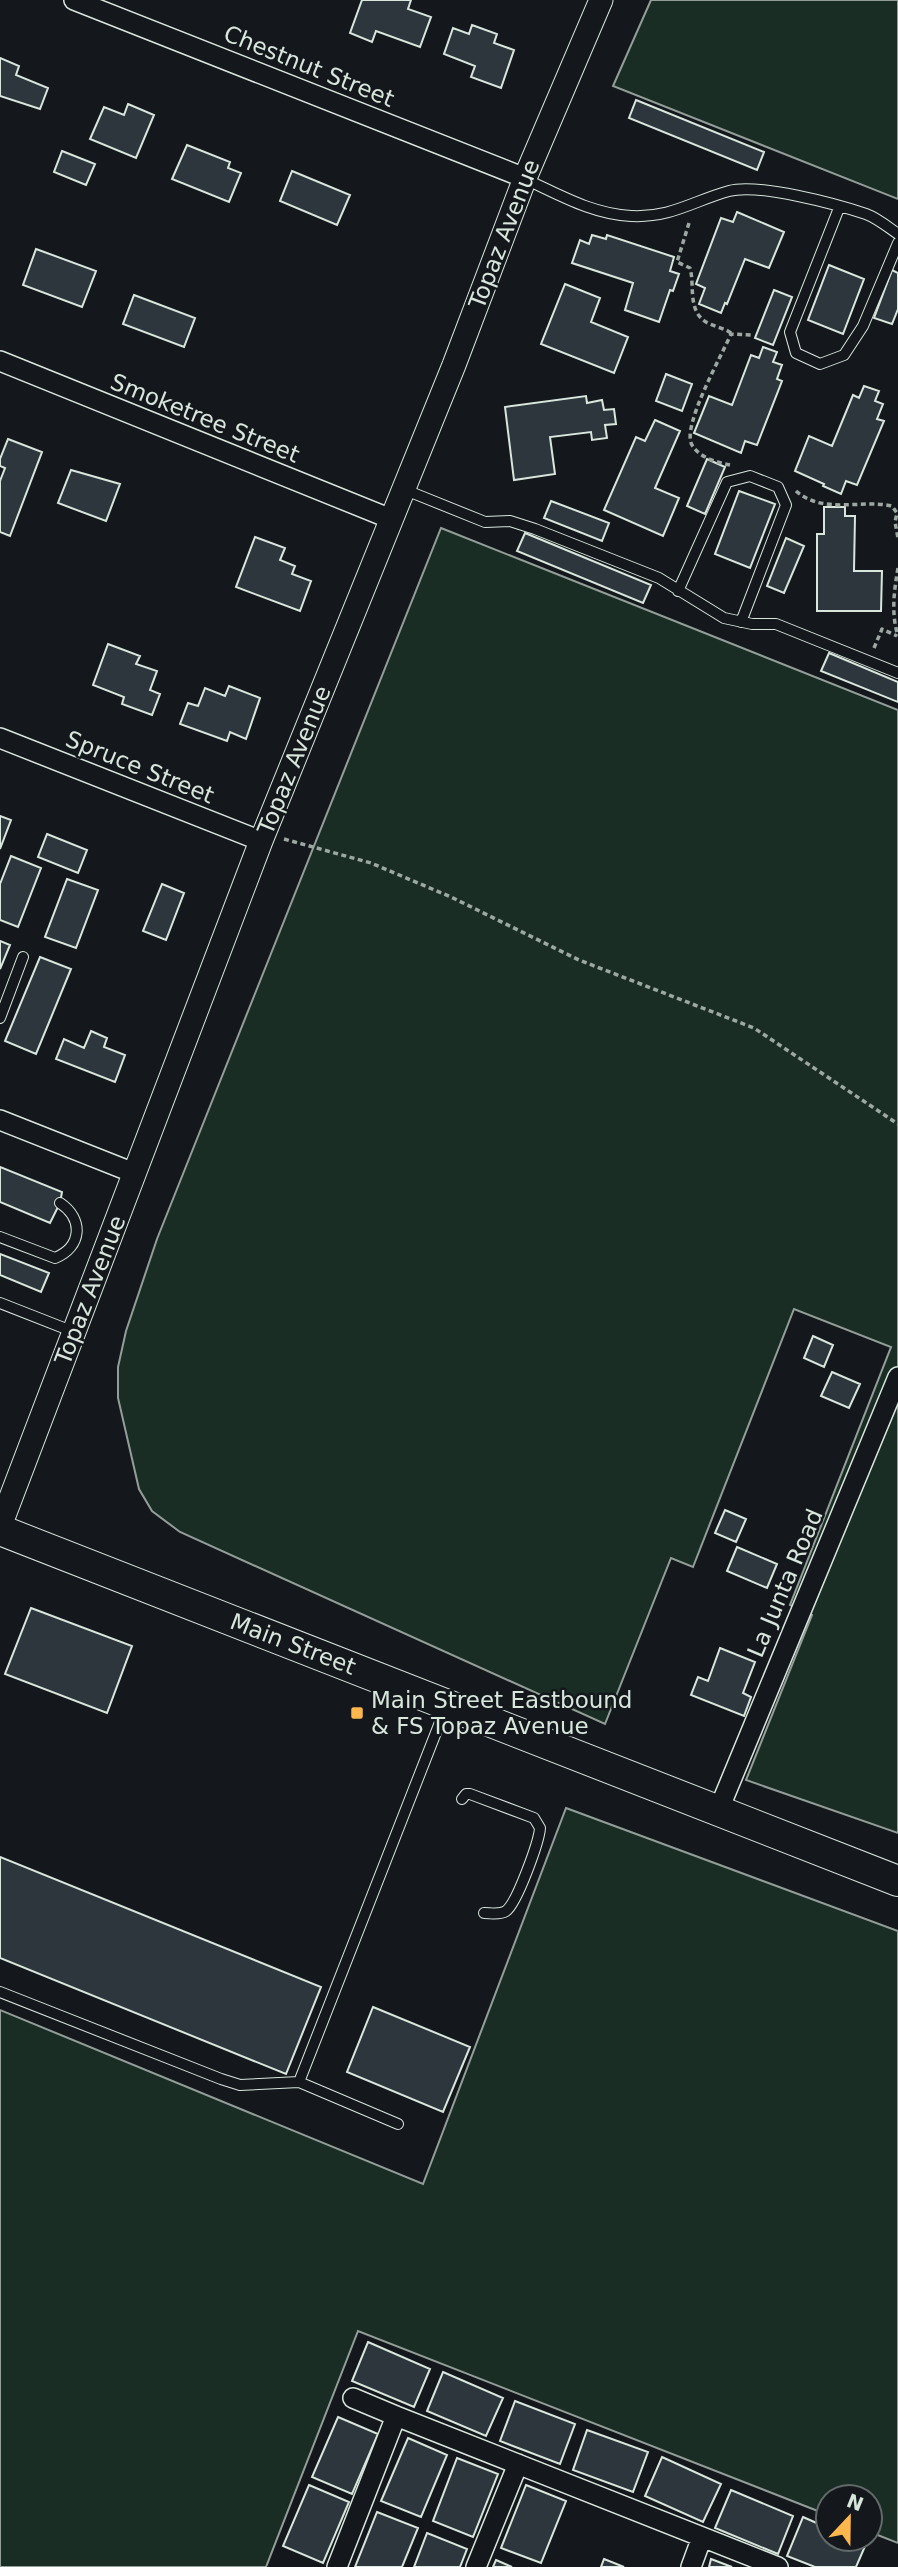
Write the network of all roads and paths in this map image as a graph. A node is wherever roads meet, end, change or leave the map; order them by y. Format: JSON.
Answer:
{"nodes":[{"id":1,"x":75,"y":0,"type":"edge"},
{"id":2,"x":601,"y":0,"type":"edge"},
{"id":3,"x":525,"y":178,"type":"junction"},
{"id":4,"x":839,"y":208,"type":"junction"},
{"id":5,"x":699,"y":218,"type":"dead end"},
{"id":6,"x":898,"y":234,"type":"edge"},
{"id":7,"x":898,"y":243,"type":"edge"},
{"id":8,"x":732,"y":334,"type":"junction"},
{"id":9,"x":751,"y":335,"type":"dead end"},
{"id":10,"x":0,"y":362,"type":"edge"},
{"id":11,"x":733,"y":465,"type":"dead end"},
{"id":12,"x":792,"y":486,"type":"dead end"},
{"id":13,"x":403,"y":489,"type":"junction"},
{"id":14,"x":391,"y":519,"type":"junction"},
{"id":15,"x":898,"y":538,"type":"edge"},
{"id":16,"x":898,"y":568,"type":"edge"},
{"id":17,"x":678,"y":591,"type":"junction"},
{"id":18,"x":741,"y":622,"type":"junction"},
{"id":19,"x":898,"y":636,"type":"edge"},
{"id":20,"x":868,"y":661,"type":"junction"},
{"id":21,"x":898,"y":673,"type":"edge"},
{"id":22,"x":0,"y":738,"type":"edge"},
{"id":23,"x":263,"y":837,"type":"junction"},
{"id":24,"x":23,"y":957,"type":"dead end"},
{"id":25,"x":0,"y":1018,"type":"edge"},
{"id":26,"x":0,"y":1120,"type":"edge"},
{"id":27,"x":898,"y":1124,"type":"edge"},
{"id":28,"x":134,"y":1173,"type":"junction"},
{"id":29,"x":60,"y":1203,"type":"dead end"},
{"id":30,"x":0,"y":1237,"type":"edge"},
{"id":31,"x":0,"y":1303,"type":"edge"},
{"id":32,"x":74,"y":1332,"type":"junction"},
{"id":33,"x":898,"y":1377,"type":"edge"},
{"id":34,"x":0,"y":1528,"type":"edge"},
{"id":35,"x":448,"y":1704,"type":"junction"},
{"id":36,"x":462,"y":1799,"type":"dead end"},
{"id":37,"x":719,"y":1809,"type":"junction"},
{"id":38,"x":898,"y":1881,"type":"edge"},
{"id":39,"x":484,"y":1913,"type":"dead end"},
{"id":40,"x":0,"y":1992,"type":"edge"},
{"id":41,"x":299,"y":2082,"type":"junction"},
{"id":42,"x":398,"y":2124,"type":"dead end"},
{"id":43,"x":353,"y":2398,"type":"dead end"},
{"id":44,"x":396,"y":2416,"type":"junction"},
{"id":45,"x":518,"y":2464,"type":"junction"},
{"id":46,"x":702,"y":2537,"type":"junction"},
{"id":47,"x":337,"y":2567,"type":"edge"},
{"id":48,"x":476,"y":2567,"type":"edge"},
{"id":49,"x":691,"y":2567,"type":"edge"},
{"id":50,"x":778,"y":2567,"type":"edge"}],
"edges":[{"from":1,"to":3,"type":"street","name":"Chestnut Street"},
{"from":2,"to":3,"type":"street","name":"Topaz Avenue"},
{"from":3,"to":4,"type":"lane"},
{"from":3,"to":13,"type":"street","name":"Topaz Avenue"},
{"from":4,"to":6,"type":"lane"},
{"from":4,"to":7,"type":"lane"},
{"from":5,"to":8,"type":"path"},
{"from":8,"to":9,"type":"path"},
{"from":8,"to":11,"type":"path"},
{"from":10,"to":14,"type":"street","name":"Smoketree Street"},
{"from":12,"to":15,"type":"path"},
{"from":13,"to":14,"type":"street","name":"Topaz Avenue"},
{"from":13,"to":17,"type":"lane"},
{"from":14,"to":23,"type":"street","name":"Topaz Avenue"},
{"from":16,"to":19,"type":"path"},
{"from":17,"to":18,"type":"lane"},
{"from":17,"to":18,"type":"lane"},
{"from":18,"to":20,"type":"lane"},
{"from":19,"to":20,"type":"path"},
{"from":20,"to":21,"type":"lane"},
{"from":22,"to":23,"type":"street","name":"Spruce Street"},
{"from":23,"to":27,"type":"path"},
{"from":23,"to":28,"type":"street","name":"Topaz Avenue"},
{"from":24,"to":25,"type":"lane"},
{"from":26,"to":28,"type":"street"},
{"from":28,"to":32,"type":"street","name":"Topaz Avenue"},
{"from":29,"to":30,"type":"lane"},
{"from":31,"to":32,"type":"lane"},
{"from":32,"to":34,"type":"street","name":"Topaz Avenue"},
{"from":33,"to":37,"type":"street","name":"La Junta Road"},
{"from":34,"to":35,"type":"main road","name":"Main Street"},
{"from":35,"to":37,"type":"main road","name":"Main Street"},
{"from":35,"to":41,"type":"lane"},
{"from":36,"to":39,"type":"lane"},
{"from":37,"to":38,"type":"main road","name":"Main Street"},
{"from":40,"to":41,"type":"lane"},
{"from":41,"to":42,"type":"lane"},
{"from":43,"to":44,"type":"street"},
{"from":44,"to":45,"type":"street"},
{"from":44,"to":47,"type":"street"},
{"from":45,"to":46,"type":"street"},
{"from":45,"to":48,"type":"street"},
{"from":46,"to":49,"type":"street"},
{"from":46,"to":50,"type":"street"}]}
